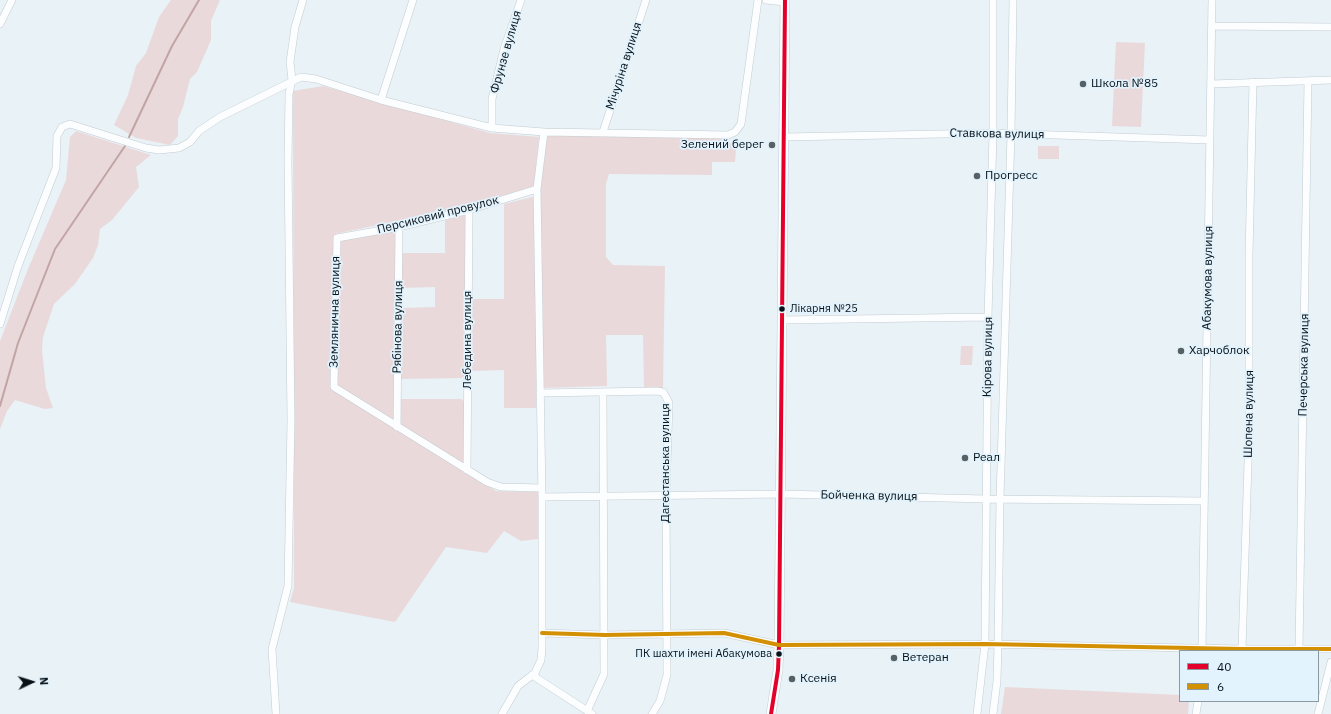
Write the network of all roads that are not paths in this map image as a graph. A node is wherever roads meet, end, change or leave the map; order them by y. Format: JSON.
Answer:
{"nodes":[{"id":1,"x":12,"y":0,"type":"edge"},
{"id":2,"x":303,"y":0,"type":"edge"},
{"id":3,"x":412,"y":0,"type":"edge"},
{"id":4,"x":521,"y":0,"type":"edge"},
{"id":5,"x":646,"y":0,"type":"edge"},
{"id":6,"x":758,"y":0,"type":"edge"},
{"id":7,"x":766,"y":0,"type":"edge"},
{"id":8,"x":993,"y":0,"type":"edge"},
{"id":9,"x":1013,"y":0,"type":"edge"},
{"id":10,"x":1212,"y":0,"type":"edge"},
{"id":11,"x":784,"y":1,"type":"edge"},
{"id":12,"x":0,"y":24,"type":"edge"},
{"id":13,"x":1213,"y":26,"type":"junction"},
{"id":14,"x":1331,"y":27,"type":"edge"},
{"id":15,"x":292,"y":80,"type":"junction"},
{"id":16,"x":1308,"y":80,"type":"junction"},
{"id":17,"x":1331,"y":80,"type":"edge"},
{"id":18,"x":1253,"y":82,"type":"junction"},
{"id":19,"x":1211,"y":84,"type":"junction"},
{"id":20,"x":381,"y":100,"type":"junction"},
{"id":21,"x":492,"y":128,"type":"junction"},
{"id":22,"x":544,"y":132,"type":"junction"},
{"id":23,"x":603,"y":132,"type":"junction"},
{"id":24,"x":993,"y":133,"type":"junction"},
{"id":25,"x":1011,"y":134,"type":"junction"},
{"id":26,"x":784,"y":137,"type":"junction"},
{"id":27,"x":1210,"y":140,"type":"junction"},
{"id":28,"x":537,"y":189,"type":"junction"},
{"id":29,"x":469,"y":210,"type":"junction"},
{"id":30,"x":399,"y":227,"type":"junction"},
{"id":31,"x":337,"y":238,"type":"joint"},
{"id":32,"x":988,"y":317,"type":"junction"},
{"id":33,"x":782,"y":320,"type":"junction"},
{"id":34,"x":0,"y":324,"type":"edge"},
{"id":35,"x":603,"y":392,"type":"junction"},
{"id":36,"x":540,"y":393,"type":"junction"},
{"id":37,"x":397,"y":427,"type":"junction"},
{"id":38,"x":467,"y":470,"type":"junction"},
{"id":39,"x":542,"y":488,"type":"junction"},
{"id":40,"x":781,"y":494,"type":"junction"},
{"id":41,"x":603,"y":496,"type":"junction"},
{"id":42,"x":666,"y":496,"type":"junction"},
{"id":43,"x":542,"y":497,"type":"junction"},
{"id":44,"x":986,"y":499,"type":"junction"},
{"id":45,"x":1000,"y":499,"type":"junction"},
{"id":46,"x":1204,"y":501,"type":"junction"},
{"id":47,"x":542,"y":633,"type":"junction"},
{"id":48,"x":667,"y":633,"type":"junction"},
{"id":49,"x":605,"y":634,"type":"junction"},
{"id":50,"x":985,"y":644,"type":"junction"},
{"id":51,"x":998,"y":645,"type":"junction"},
{"id":52,"x":779,"y":646,"type":"junction"},
{"id":53,"x":1242,"y":649,"type":"junction"},
{"id":54,"x":1299,"y":649,"type":"junction"},
{"id":55,"x":1331,"y":649,"type":"edge"},
{"id":56,"x":1202,"y":650,"type":"edge"},
{"id":57,"x":1331,"y":662,"type":"edge"},
{"id":58,"x":532,"y":675,"type":"junction"},
{"id":59,"x":1198,"y":702,"type":"edge"},
{"id":60,"x":590,"y":713,"type":"edge"},
{"id":61,"x":277,"y":714,"type":"edge"},
{"id":62,"x":502,"y":714,"type":"edge"},
{"id":63,"x":652,"y":714,"type":"edge"},
{"id":64,"x":772,"y":714,"type":"edge"},
{"id":65,"x":977,"y":714,"type":"edge"},
{"id":66,"x":993,"y":714,"type":"edge"},
{"id":67,"x":1196,"y":714,"type":"edge"},
{"id":68,"x":1318,"y":714,"type":"edge"}],
"edges":[{"from":1,"to":12,"type":"street"},
{"from":2,"to":15,"type":"street"},
{"from":3,"to":20,"type":"street"},
{"from":4,"to":21,"type":"street","name":"Фрунзе вулиця"},
{"from":5,"to":23,"type":"street","name":"Мічуріна вулиця"},
{"from":6,"to":23,"type":"street"},
{"from":7,"to":11,"type":"street"},
{"from":8,"to":24,"type":"street","name":"Кірова вулиця"},
{"from":9,"to":25,"type":"street","name":"Кірова вулиця"},
{"from":10,"to":13,"type":"street","name":"Абакумова вулиця"},
{"from":11,"to":26,"type":"street"},
{"from":13,"to":14,"type":"street"},
{"from":13,"to":19,"type":"street","name":"Абакумова вулиця"},
{"from":15,"to":20,"type":"street"},
{"from":15,"to":34,"type":"street"},
{"from":15,"to":61,"type":"street"},
{"from":16,"to":17,"type":"street"},
{"from":16,"to":18,"type":"street"},
{"from":16,"to":54,"type":"street","name":"Печерська вулиця"},
{"from":18,"to":19,"type":"street"},
{"from":18,"to":53,"type":"street","name":"Шопена вулиця"},
{"from":19,"to":27,"type":"street","name":"Абакумова вулиця"},
{"from":20,"to":21,"type":"street"},
{"from":21,"to":22,"type":"street"},
{"from":22,"to":23,"type":"street"},
{"from":22,"to":28,"type":"street"},
{"from":24,"to":25,"type":"street","name":"Ставкова вулиця"},
{"from":24,"to":26,"type":"street","name":"Ставкова вулиця"},
{"from":24,"to":32,"type":"street","name":"Кірова вулиця"},
{"from":25,"to":27,"type":"street","name":"Ставкова вулиця"},
{"from":25,"to":45,"type":"street","name":"Кірова вулиця"},
{"from":26,"to":33,"type":"street"},
{"from":27,"to":46,"type":"street","name":"Абакумова вулиця"},
{"from":28,"to":29,"type":"street","name":"Персиковий провулок"},
{"from":28,"to":36,"type":"street"},
{"from":29,"to":30,"type":"street","name":"Персиковий провулок"},
{"from":29,"to":38,"type":"street","name":"Лебедина вулиця"},
{"from":30,"to":31,"type":"street","name":"Персиковий провулок"},
{"from":30,"to":37,"type":"street","name":"Рябінова вулиця"},
{"from":31,"to":37,"type":"street","name":"Землянична вулиця"},
{"from":32,"to":33,"type":"street"},
{"from":32,"to":44,"type":"street","name":"Кірова вулиця"},
{"from":33,"to":40,"type":"street"},
{"from":35,"to":36,"type":"street","name":"Дагестанська вулиця"},
{"from":35,"to":41,"type":"street"},
{"from":35,"to":42,"type":"street","name":"Дагестанська вулиця"},
{"from":36,"to":39,"type":"street"},
{"from":37,"to":38,"type":"street"},
{"from":38,"to":39,"type":"street"},
{"from":39,"to":43,"type":"street"},
{"from":40,"to":42,"type":"street","name":"Бойченка вулиця"},
{"from":40,"to":44,"type":"street","name":"Бойченка вулиця"},
{"from":40,"to":52,"type":"street"},
{"from":41,"to":42,"type":"street","name":"Бойченка вулиця"},
{"from":41,"to":43,"type":"street","name":"Бойченка вулиця"},
{"from":41,"to":49,"type":"street"},
{"from":42,"to":48,"type":"street","name":"Дагестанська вулиця"},
{"from":43,"to":47,"type":"street"},
{"from":44,"to":45,"type":"street","name":"Бойченка вулиця"},
{"from":44,"to":50,"type":"street","name":"Кірова вулиця"},
{"from":45,"to":46,"type":"street","name":"Бойченка вулиця"},
{"from":45,"to":51,"type":"street","name":"Кірова вулиця"},
{"from":46,"to":56,"type":"street","name":"Абакумова вулиця"},
{"from":47,"to":49,"type":"street"},
{"from":47,"to":58,"type":"street"},
{"from":48,"to":49,"type":"street"},
{"from":48,"to":52,"type":"street"},
{"from":48,"to":63,"type":"street","name":"Дагестанська вулиця"},
{"from":49,"to":60,"type":"street"},
{"from":50,"to":51,"type":"street"},
{"from":50,"to":52,"type":"street"},
{"from":50,"to":65,"type":"street","name":"Кірова вулиця"},
{"from":51,"to":56,"type":"street"},
{"from":51,"to":66,"type":"street","name":"Кірова вулиця"},
{"from":52,"to":64,"type":"street"},
{"from":53,"to":54,"type":"street"},
{"from":53,"to":56,"type":"street"},
{"from":54,"to":55,"type":"street"},
{"from":57,"to":68,"type":"street"},
{"from":58,"to":60,"type":"street"},
{"from":58,"to":62,"type":"street"},
{"from":59,"to":67,"type":"street"}]}
